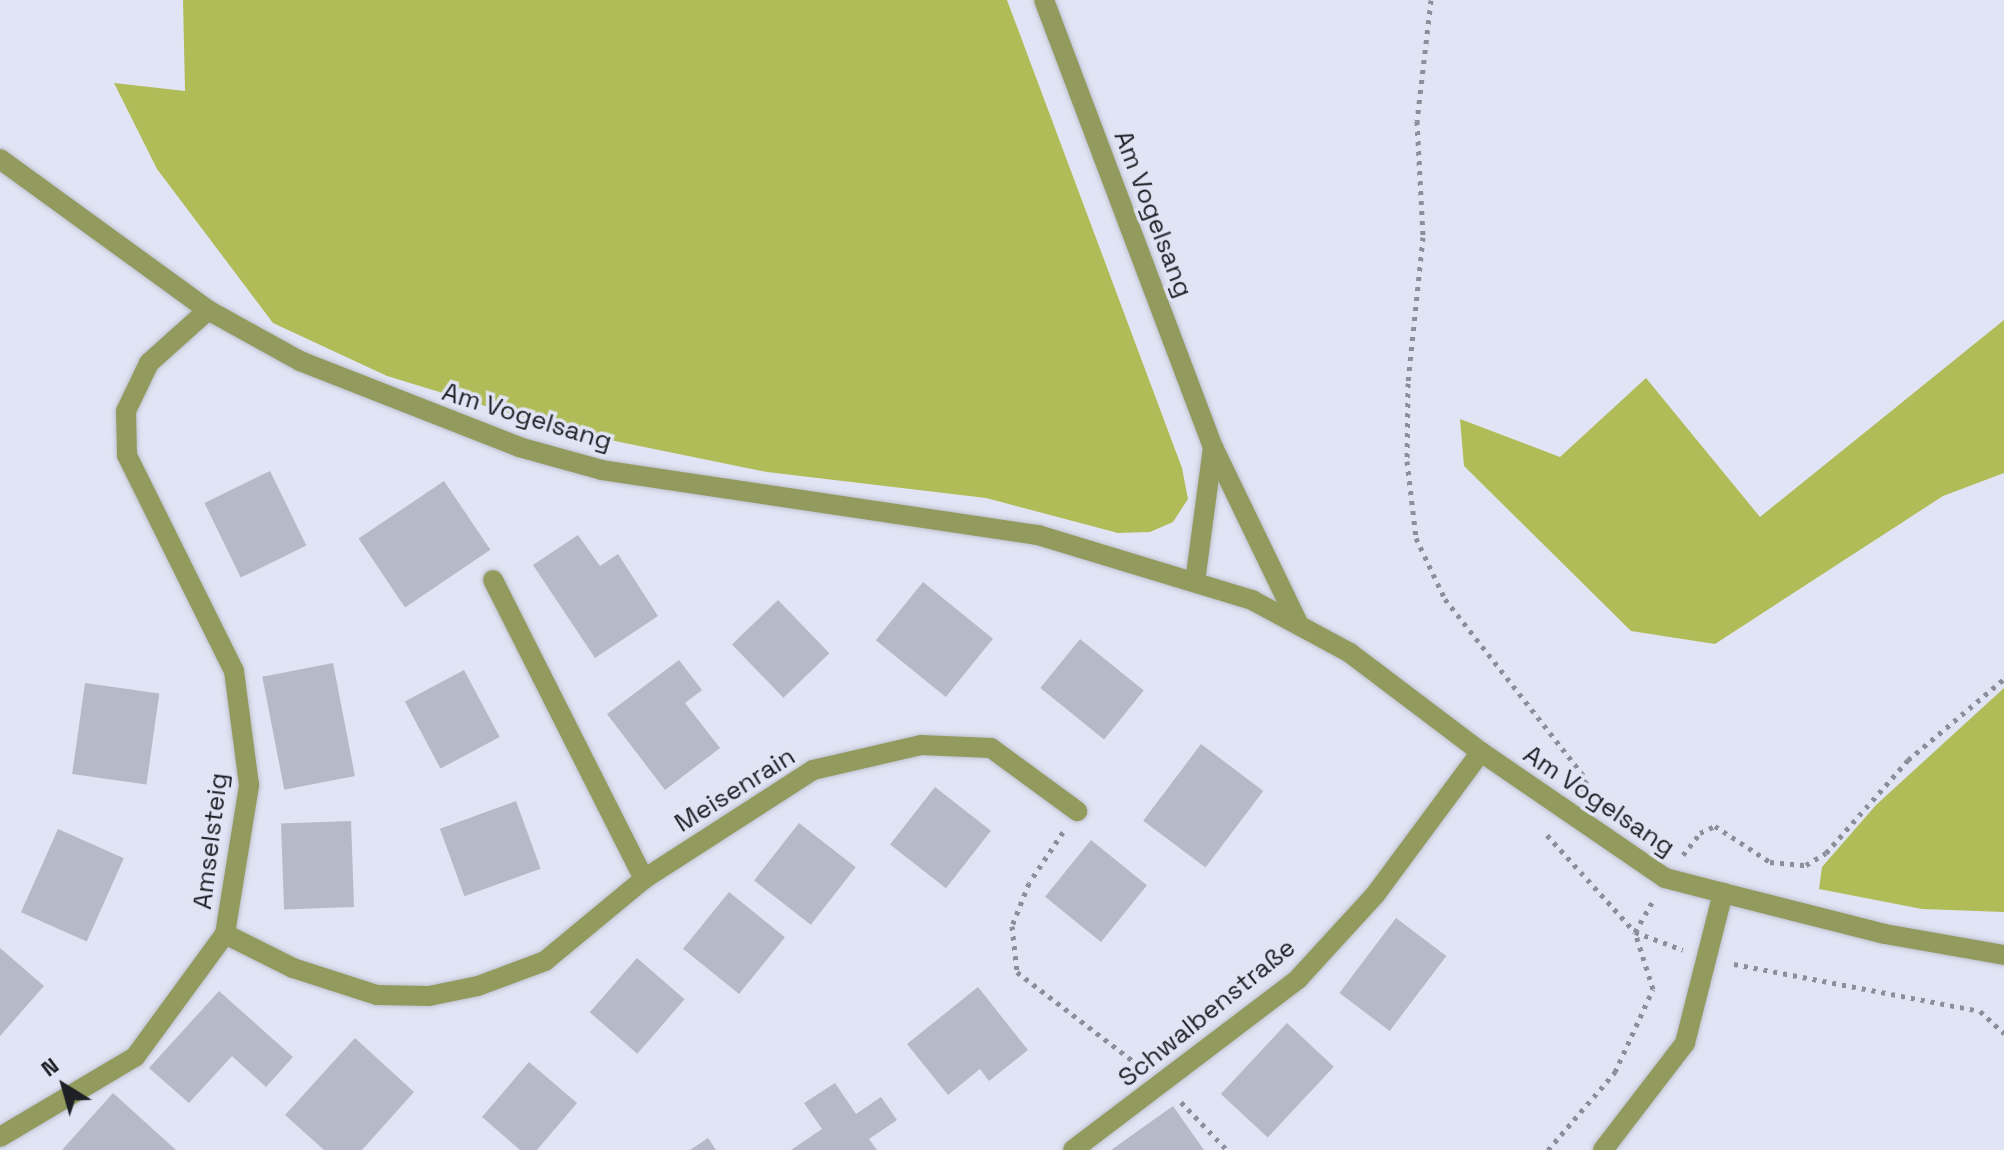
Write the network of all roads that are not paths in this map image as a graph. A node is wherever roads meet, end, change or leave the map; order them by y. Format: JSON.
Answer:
{"nodes":[{"id":1,"x":1044,"y":0,"type":"edge"},
{"id":2,"x":0,"y":159,"type":"edge"},
{"id":3,"x":208,"y":310,"type":"junction"},
{"id":4,"x":1213,"y":447,"type":"junction"},
{"id":5,"x":493,"y":580,"type":"dead end"},
{"id":6,"x":1195,"y":582,"type":"junction"},
{"id":7,"x":1298,"y":623,"type":"junction"},
{"id":8,"x":1481,"y":752,"type":"junction"},
{"id":9,"x":1077,"y":811,"type":"road end"},
{"id":10,"x":644,"y":879,"type":"junction"},
{"id":11,"x":1723,"y":893,"type":"junction"},
{"id":12,"x":225,"y":934,"type":"junction"},
{"id":13,"x":2004,"y":955,"type":"edge"},
{"id":14,"x":0,"y":1137,"type":"edge"},
{"id":15,"x":1073,"y":1150,"type":"edge"},
{"id":16,"x":1603,"y":1150,"type":"edge"}],
"edges":[{"from":1,"to":4,"type":"street","name":"Am Vogelsang"},
{"from":2,"to":3,"type":"street","name":"Am Vogelsang"},
{"from":3,"to":6,"type":"street","name":"Am Vogelsang"},
{"from":3,"to":12,"type":"street","name":"Amselsteig"},
{"from":4,"to":6,"type":"street","name":"Am Vogelsang"},
{"from":4,"to":7,"type":"street","name":"Am Vogelsang"},
{"from":5,"to":10,"type":"street"},
{"from":6,"to":7,"type":"street","name":"Am Vogelsang"},
{"from":7,"to":8,"type":"street","name":"Am Vogelsang"},
{"from":8,"to":11,"type":"street","name":"Am Vogelsang"},
{"from":8,"to":15,"type":"street","name":"Schwalbenstraße"},
{"from":9,"to":10,"type":"street","name":"Meisenrain"},
{"from":10,"to":12,"type":"street","name":"Meisenrain"},
{"from":11,"to":13,"type":"street","name":"Am Vogelsang"},
{"from":11,"to":16,"type":"street"},
{"from":12,"to":14,"type":"street","name":"Amselsteig"}]}
